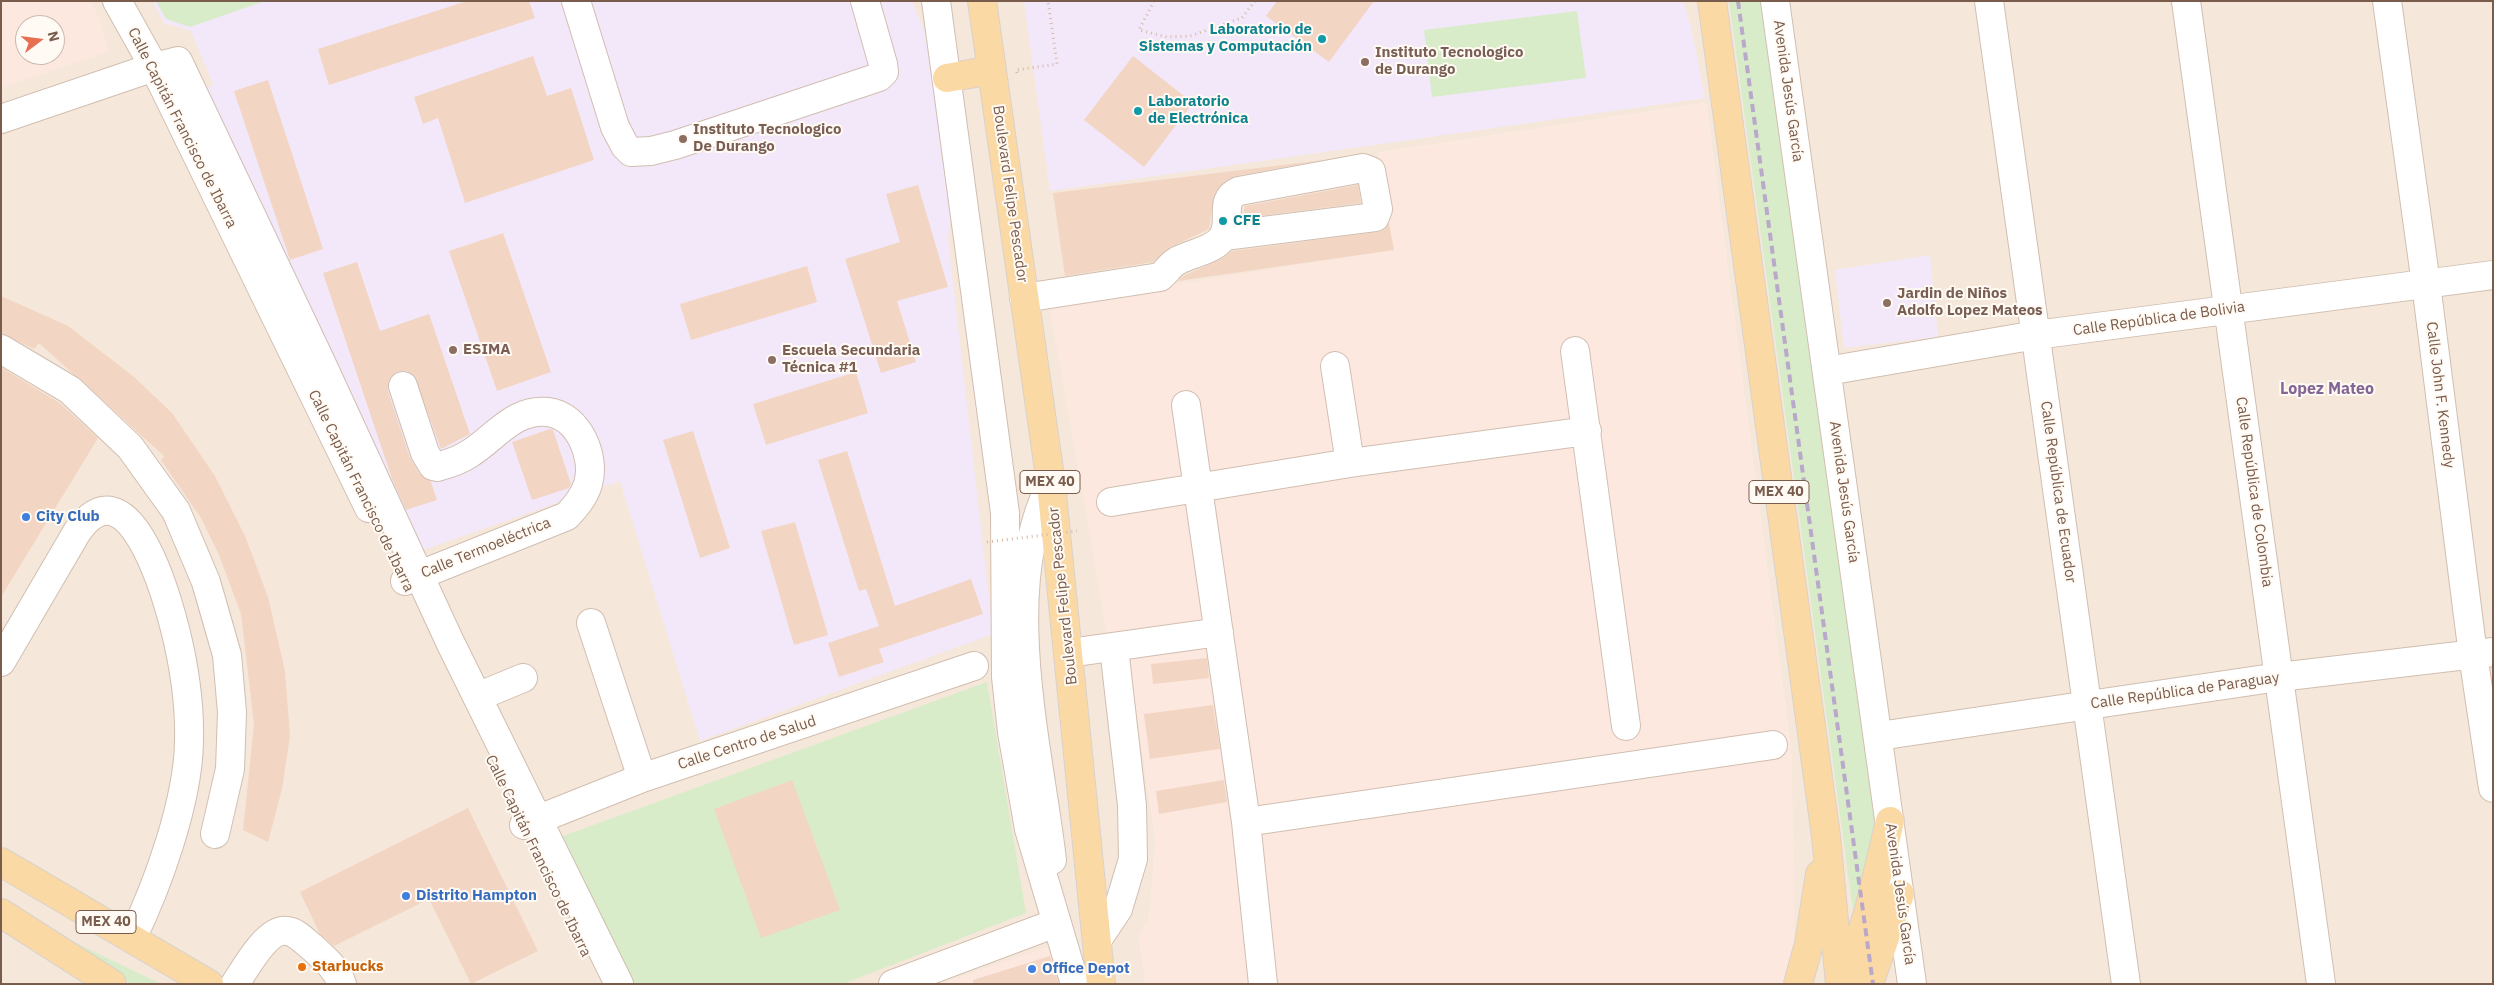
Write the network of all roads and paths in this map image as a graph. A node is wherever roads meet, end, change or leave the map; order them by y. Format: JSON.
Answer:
{"nodes":[{"id":1,"x":117,"y":1,"type":"edge"},
{"id":2,"x":576,"y":1,"type":"edge"},
{"id":3,"x":865,"y":1,"type":"edge"},
{"id":4,"x":982,"y":1,"type":"edge"},
{"id":5,"x":1048,"y":1,"type":"edge"},
{"id":6,"x":1154,"y":1,"type":"edge"},
{"id":7,"x":1255,"y":1,"type":"edge"},
{"id":8,"x":1697,"y":1,"type":"edge"},
{"id":9,"x":1712,"y":1,"type":"edge"},
{"id":10,"x":1989,"y":1,"type":"edge"},
{"id":11,"x":2186,"y":1,"type":"edge"},
{"id":12,"x":2386,"y":1,"type":"edge"},
{"id":13,"x":1780,"y":2,"type":"edge"},
{"id":14,"x":934,"y":5,"type":"edge"},
{"id":15,"x":1717,"y":39,"type":"junction"},
{"id":16,"x":166,"y":64,"type":"junction"},
{"id":17,"x":1056,"y":64,"type":"dead end"},
{"id":18,"x":992,"y":70,"type":"junction"},
{"id":19,"x":947,"y":78,"type":"junction"},
{"id":20,"x":1,"y":119,"type":"edge"},
{"id":21,"x":1224,"y":236,"type":"junction"},
{"id":22,"x":2493,"y":275,"type":"edge"},
{"id":23,"x":2426,"y":284,"type":"junction"},
{"id":24,"x":1023,"y":290,"type":"junction"},
{"id":25,"x":2229,"y":310,"type":"junction"},
{"id":26,"x":2036,"y":335,"type":"junction"},
{"id":27,"x":1,"y":349,"type":"edge"},
{"id":28,"x":1574,"y":351,"type":"dead end"},
{"id":29,"x":1335,"y":366,"type":"dead end"},
{"id":30,"x":1828,"y":372,"type":"junction"},
{"id":31,"x":403,"y":386,"type":"dead end"},
{"id":32,"x":1186,"y":405,"type":"dead end"},
{"id":33,"x":1587,"y":431,"type":"junction"},
{"id":34,"x":1350,"y":463,"type":"junction"},
{"id":35,"x":1051,"y":484,"type":"junction"},
{"id":36,"x":1199,"y":488,"type":"junction"},
{"id":37,"x":1111,"y":502,"type":"dead end"},
{"id":38,"x":1077,"y":531,"type":"dead end"},
{"id":39,"x":987,"y":542,"type":"dead end"},
{"id":40,"x":412,"y":578,"type":"junction"},
{"id":41,"x":591,"y":623,"type":"dead end"},
{"id":42,"x":1219,"y":632,"type":"junction"},
{"id":43,"x":1114,"y":648,"type":"junction"},
{"id":44,"x":1069,"y":653,"type":"junction"},
{"id":45,"x":2483,"y":654,"type":"edge"},
{"id":46,"x":1,"y":662,"type":"edge"},
{"id":47,"x":974,"y":666,"type":"dead end"},
{"id":48,"x":2279,"y":676,"type":"junction"},
{"id":49,"x":523,"y":678,"type":"dead end"},
{"id":50,"x":477,"y":697,"type":"junction"},
{"id":51,"x":2088,"y":705,"type":"junction"},
{"id":52,"x":1626,"y":726,"type":"dead end"},
{"id":53,"x":1879,"y":736,"type":"junction"},
{"id":54,"x":1774,"y":745,"type":"dead end"},
{"id":55,"x":642,"y":778,"type":"junction"},
{"id":56,"x":2493,"y":788,"type":"edge"},
{"id":57,"x":1890,"y":821,"type":"junction"},
{"id":58,"x":530,"y":822,"type":"junction"},
{"id":59,"x":1246,"y":822,"type":"junction"},
{"id":60,"x":215,"y":834,"type":"dead end"},
{"id":61,"x":1826,"y":836,"type":"junction"},
{"id":62,"x":1,"y":862,"type":"edge"},
{"id":63,"x":1,"y":878,"type":"edge"},
{"id":64,"x":1900,"y":894,"type":"junction"},
{"id":65,"x":1,"y":913,"type":"edge"},
{"id":66,"x":1056,"y":923,"type":"junction"},
{"id":67,"x":132,"y":938,"type":"junction"},
{"id":68,"x":1102,"y":968,"type":"edge"},
{"id":69,"x":206,"y":982,"type":"edge"},
{"id":70,"x":112,"y":984,"type":"edge"},
{"id":71,"x":235,"y":984,"type":"edge"},
{"id":72,"x":342,"y":984,"type":"edge"},
{"id":73,"x":599,"y":984,"type":"edge"},
{"id":74,"x":619,"y":984,"type":"edge"},
{"id":75,"x":893,"y":984,"type":"edge"},
{"id":76,"x":1064,"y":984,"type":"edge"},
{"id":77,"x":1076,"y":984,"type":"edge"},
{"id":78,"x":1263,"y":984,"type":"edge"},
{"id":79,"x":1798,"y":984,"type":"edge"},
{"id":80,"x":1840,"y":984,"type":"edge"},
{"id":81,"x":1845,"y":984,"type":"edge"},
{"id":82,"x":1869,"y":984,"type":"edge"},
{"id":83,"x":1912,"y":984,"type":"edge"},
{"id":84,"x":2126,"y":984,"type":"edge"},
{"id":85,"x":2321,"y":984,"type":"edge"}],
"edges":[{"from":1,"to":16,"type":"street","name":"Calle Capitán Francisco de Ibarra"},
{"from":2,"to":3,"type":"street"},
{"from":4,"to":18,"type":"main road","name":"Boulevard Felipe Pescador","number":"MEX 40"},
{"from":5,"to":17,"type":"path"},
{"from":6,"to":7,"type":"path"},
{"from":8,"to":15,"type":"street"},
{"from":9,"to":15,"type":"main road","number":"MEX 40"},
{"from":10,"to":26,"type":"street","name":"Calle República de Ecuador"},
{"from":11,"to":25,"type":"street","name":"Calle República de Colombia"},
{"from":12,"to":23,"type":"street","name":"Calle John F. Kennedy"},
{"from":13,"to":30,"type":"street","name":"Avenida Jesús García"},
{"from":14,"to":19,"type":"street"},
{"from":15,"to":61,"type":"main road","number":"MEX 40"},
{"from":16,"to":20,"type":"street"},
{"from":16,"to":40,"type":"street","name":"Calle Capitán Francisco de Ibarra"},
{"from":18,"to":19,"type":"main road"},
{"from":18,"to":24,"type":"main road","name":"Boulevard Felipe Pescador","number":"MEX 40"},
{"from":19,"to":66,"type":"street"},
{"from":21,"to":21,"type":"street"},
{"from":21,"to":24,"type":"street"},
{"from":22,"to":23,"type":"street","name":"Calle República de Bolivia"},
{"from":23,"to":25,"type":"street","name":"Calle República de Bolivia"},
{"from":23,"to":45,"type":"street","name":"Calle John F. Kennedy"},
{"from":24,"to":35,"type":"main road","name":"Boulevard Felipe Pescador","number":"MEX 40"},
{"from":25,"to":26,"type":"street","name":"Calle República de Bolivia"},
{"from":25,"to":48,"type":"street","name":"Calle República de Colombia"},
{"from":26,"to":30,"type":"street","name":"Calle República de Bolivia"},
{"from":26,"to":51,"type":"street","name":"Calle República de Ecuador"},
{"from":27,"to":60,"type":"street"},
{"from":28,"to":33,"type":"street"},
{"from":29,"to":34,"type":"street"},
{"from":30,"to":53,"type":"street","name":"Avenida Jesús García"},
{"from":31,"to":40,"type":"street","name":"Calle Termoeléctrica"},
{"from":32,"to":36,"type":"street"},
{"from":33,"to":34,"type":"street"},
{"from":33,"to":52,"type":"street"},
{"from":34,"to":36,"type":"street"},
{"from":35,"to":44,"type":"main road","name":"Boulevard Felipe Pescador","number":"MEX 40"},
{"from":35,"to":66,"type":"street"},
{"from":36,"to":37,"type":"street"},
{"from":36,"to":42,"type":"street"},
{"from":38,"to":39,"type":"path","bridge":true},
{"from":40,"to":50,"type":"street"},
{"from":40,"to":58,"type":"street","name":"Calle Capitán Francisco de Ibarra"},
{"from":41,"to":55,"type":"street"},
{"from":42,"to":43,"type":"street"},
{"from":42,"to":59,"type":"street"},
{"from":43,"to":44,"type":"street"},
{"from":43,"to":68,"type":"street"},
{"from":44,"to":68,"type":"main road","name":"Boulevard Felipe Pescador","number":"MEX 40"},
{"from":45,"to":48,"type":"street","name":"Calle República de Paraguay"},
{"from":45,"to":56,"type":"street","name":"Calle John F. Kennedy"},
{"from":46,"to":67,"type":"street"},
{"from":47,"to":55,"type":"street","name":"Calle Centro de Salud"},
{"from":48,"to":51,"type":"street","name":"Calle República de Paraguay"},
{"from":48,"to":85,"type":"street","name":"Calle República de Colombia"},
{"from":49,"to":50,"type":"street"},
{"from":50,"to":58,"type":"street"},
{"from":51,"to":53,"type":"street","name":"Calle República de Paraguay"},
{"from":51,"to":84,"type":"street","name":"Calle República de Ecuador"},
{"from":53,"to":57,"type":"street","name":"Avenida Jesús García"},
{"from":54,"to":59,"type":"street"},
{"from":55,"to":58,"type":"street","name":"Calle Centro de Salud"},
{"from":57,"to":64,"type":"street","name":"Avenida Jesús García"},
{"from":57,"to":81,"type":"main road"},
{"from":58,"to":73,"type":"street","name":"Calle Capitán Francisco de Ibarra"},
{"from":58,"to":74,"type":"street"},
{"from":59,"to":78,"type":"street"},
{"from":61,"to":79,"type":"main road"},
{"from":61,"to":80,"type":"main road","number":"MEX 40"},
{"from":62,"to":67,"type":"main road","number":"MEX 40"},
{"from":63,"to":69,"type":"main road"},
{"from":64,"to":82,"type":"main road"},
{"from":64,"to":83,"type":"street","name":"Avenida Jesús García"},
{"from":65,"to":70,"type":"main road"},
{"from":66,"to":75,"type":"street"},
{"from":66,"to":76,"type":"street"},
{"from":66,"to":77,"type":"street"},
{"from":67,"to":69,"type":"main road","number":"MEX 40"},
{"from":71,"to":72,"type":"street"}]}
